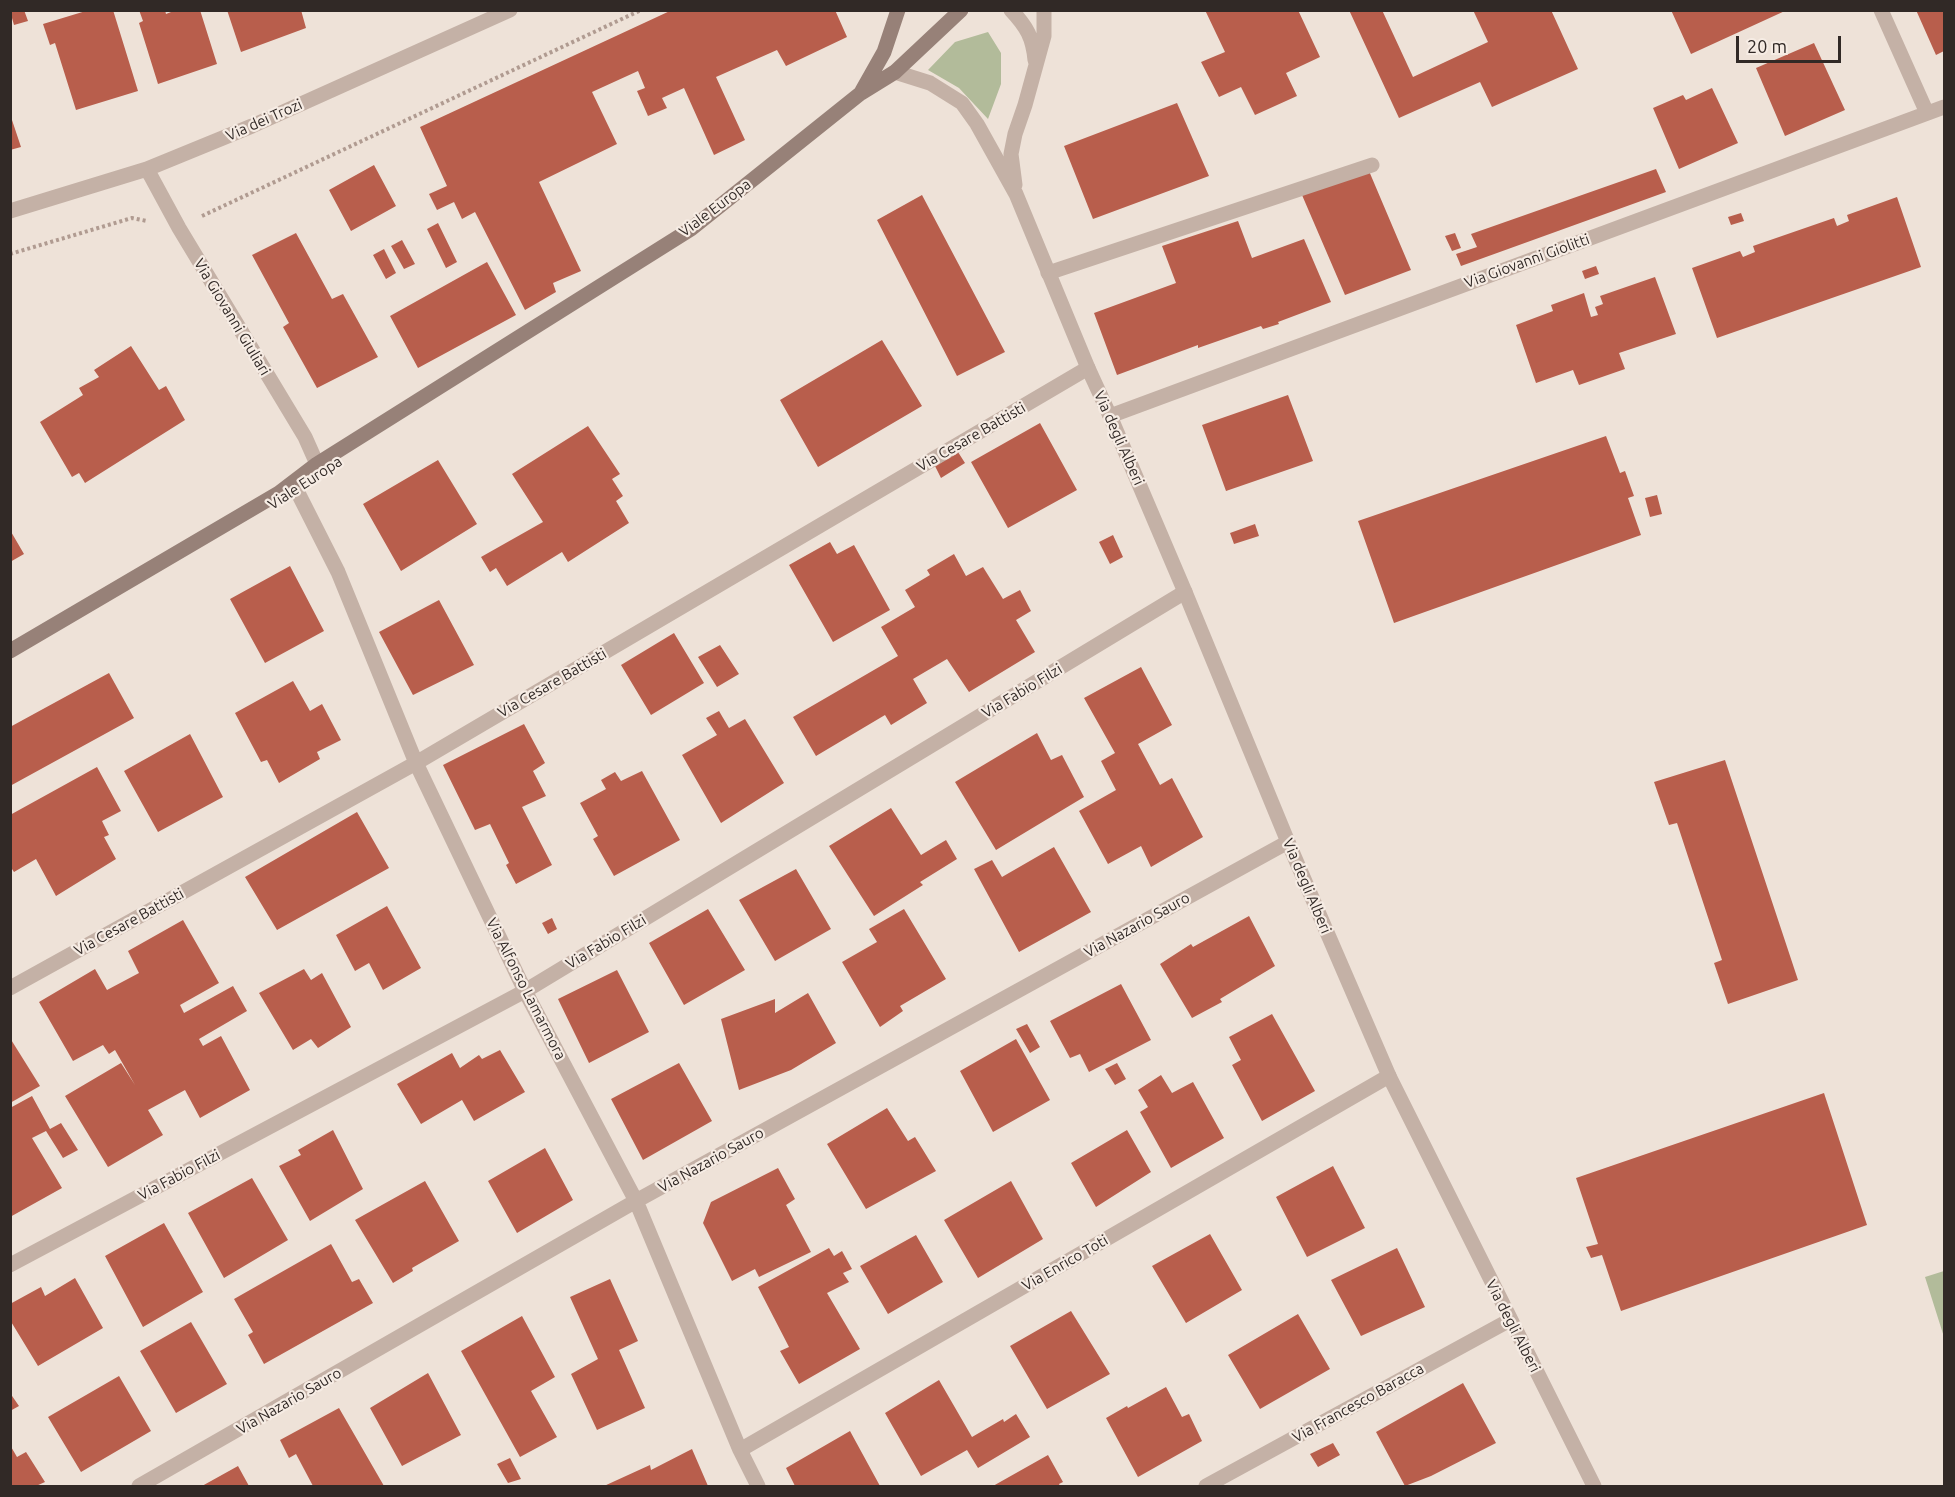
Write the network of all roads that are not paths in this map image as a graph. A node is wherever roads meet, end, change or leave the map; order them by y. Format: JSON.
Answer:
{"nodes":[{"id":1,"x":510,"y":10,"type":"edge"},
{"id":2,"x":898,"y":10,"type":"edge"},
{"id":3,"x":962,"y":10,"type":"edge"},
{"id":4,"x":1011,"y":10,"type":"edge"},
{"id":5,"x":1044,"y":10,"type":"edge"},
{"id":6,"x":1881,"y":10,"type":"edge"},
{"id":7,"x":1036,"y":69,"type":"junction"},
{"id":8,"x":895,"y":72,"type":"junction"},
{"id":9,"x":861,"y":93,"type":"junction"},
{"id":10,"x":1944,"y":107,"type":"edge"},
{"id":11,"x":1927,"y":113,"type":"junction"},
{"id":12,"x":1372,"y":165,"type":"dead end"},
{"id":13,"x":147,"y":169,"type":"junction"},
{"id":14,"x":1016,"y":194,"type":"junction"},
{"id":15,"x":10,"y":211,"type":"edge"},
{"id":16,"x":1048,"y":273,"type":"junction"},
{"id":17,"x":499,"y":350,"type":"junction"},
{"id":18,"x":1088,"y":368,"type":"junction"},
{"id":19,"x":1110,"y":416,"type":"junction"},
{"id":20,"x":317,"y":464,"type":"junction"},
{"id":21,"x":297,"y":491,"type":"junction"},
{"id":22,"x":1185,"y":592,"type":"junction"},
{"id":23,"x":100,"y":598,"type":"junction"},
{"id":24,"x":10,"y":651,"type":"edge"},
{"id":25,"x":416,"y":763,"type":"junction"},
{"id":26,"x":1288,"y":842,"type":"junction"},
{"id":27,"x":10,"y":988,"type":"edge"},
{"id":28,"x":525,"y":991,"type":"junction"},
{"id":29,"x":1389,"y":1076,"type":"junction"},
{"id":30,"x":636,"y":1201,"type":"junction"},
{"id":31,"x":10,"y":1265,"type":"edge"},
{"id":32,"x":1509,"y":1320,"type":"junction"},
{"id":33,"x":740,"y":1450,"type":"junction"},
{"id":34,"x":140,"y":1486,"type":"edge"},
{"id":35,"x":758,"y":1486,"type":"edge"},
{"id":36,"x":1206,"y":1486,"type":"edge"},
{"id":37,"x":1594,"y":1486,"type":"edge"}],
"edges":[{"from":1,"to":13,"type":"street","name":"Via dei Trozi"},
{"from":2,"to":9,"type":"main road","name":"Viale Europa"},
{"from":3,"to":8,"type":"main road","name":"Viale Europa"},
{"from":4,"to":7,"type":"street","name":"Via degli Alberi"},
{"from":5,"to":7,"type":"street","name":"Via degli Alberi"},
{"from":6,"to":11,"type":"street"},
{"from":7,"to":14,"type":"street","name":"Via degli Alberi"},
{"from":8,"to":9,"type":"main road","name":"Viale Europa"},
{"from":8,"to":14,"type":"street","name":"Via degli Alberi"},
{"from":9,"to":17,"type":"main road","name":"Viale Europa"},
{"from":10,"to":11,"type":"street","name":"Via Giovanni Giolitti"},
{"from":11,"to":19,"type":"street","name":"Via Giovanni Giolitti"},
{"from":12,"to":16,"type":"street"},
{"from":13,"to":15,"type":"street","name":"Via dei Trozi"},
{"from":13,"to":20,"type":"street","name":"Via Giovanni Giuliari"},
{"from":14,"to":16,"type":"street","name":"Via degli Alberi"},
{"from":16,"to":18,"type":"street","name":"Via degli Alberi"},
{"from":17,"to":20,"type":"main road","name":"Viale Europa"},
{"from":17,"to":21,"type":"main road","name":"Viale Europa"},
{"from":18,"to":19,"type":"street","name":"Via degli Alberi"},
{"from":18,"to":25,"type":"street","name":"Via Cesare Battisti"},
{"from":19,"to":22,"type":"street","name":"Via degli Alberi"},
{"from":20,"to":23,"type":"main road","name":"Viale Europa"},
{"from":21,"to":23,"type":"main road","name":"Viale Europa"},
{"from":21,"to":25,"type":"street","name":"Via Alfonso Lamarmora"},
{"from":22,"to":26,"type":"street","name":"Via degli Alberi"},
{"from":22,"to":28,"type":"street","name":"Via Fabio Filzi"},
{"from":23,"to":24,"type":"main road","name":"Viale Europa"},
{"from":25,"to":27,"type":"street","name":"Via Cesare Battisti"},
{"from":25,"to":28,"type":"street","name":"Via Alfonso Lamarmora"},
{"from":26,"to":29,"type":"street","name":"Via degli Alberi"},
{"from":26,"to":30,"type":"street","name":"Via Nazario Sauro"},
{"from":28,"to":30,"type":"street","name":"Via Alfonso Lamarmora"},
{"from":28,"to":31,"type":"street","name":"Via Fabio Filzi"},
{"from":29,"to":32,"type":"street","name":"Via degli Alberi"},
{"from":29,"to":33,"type":"street","name":"Via Enrico Toti"},
{"from":30,"to":33,"type":"street","name":"Via Alfonso Lamarmora"},
{"from":30,"to":34,"type":"street","name":"Via Nazario Sauro"},
{"from":32,"to":36,"type":"street","name":"Via Francesco Baracca"},
{"from":32,"to":37,"type":"street","name":"Via degli Alberi"},
{"from":33,"to":35,"type":"street","name":"Via Alfonso Lamarmora"}]}
